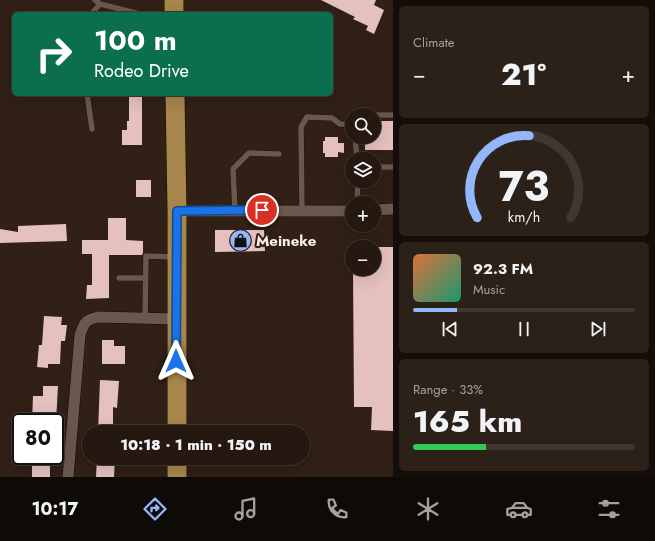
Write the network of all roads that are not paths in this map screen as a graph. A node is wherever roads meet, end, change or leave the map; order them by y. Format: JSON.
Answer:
{"nodes":[{"id":1,"x":94,"y":0,"type":"edge"},
{"id":2,"x":174,"y":0,"type":"edge"},
{"id":3,"x":100,"y":4,"type":"junction"},
{"id":4,"x":93,"y":12,"type":"edge"},
{"id":5,"x":132,"y":12,"type":"edge"},
{"id":6,"x":174,"y":12,"type":"edge"},
{"id":7,"x":87,"y":96,"type":"edge"},
{"id":8,"x":174,"y":96,"type":"edge"},
{"id":9,"x":381,"y":115,"type":"edge"},
{"id":10,"x":393,"y":115,"type":"edge"},
{"id":11,"x":345,"y":124,"type":"edge"},
{"id":12,"x":92,"y":129,"type":"dead end"},
{"id":13,"x":279,"y":154,"type":"dead end"},
{"id":14,"x":381,"y":167,"type":"edge"},
{"id":15,"x":393,"y":167,"type":"edge"},
{"id":16,"x":393,"y":209,"type":"edge"},
{"id":17,"x":235,"y":210,"type":"junction"},
{"id":18,"x":302,"y":210,"type":"junction"},
{"id":19,"x":345,"y":210,"type":"edge"},
{"id":20,"x":381,"y":210,"type":"edge"},
{"id":21,"x":177,"y":211,"type":"junction"},
{"id":22,"x":176,"y":257,"type":"junction"},
{"id":23,"x":119,"y":278,"type":"dead end"},
{"id":24,"x":145,"y":278,"type":"junction"},
{"id":25,"x":145,"y":318,"type":"junction"},
{"id":26,"x":176,"y":319,"type":"junction"},
{"id":27,"x":177,"y":425,"type":"edge"},
{"id":28,"x":177,"y":465,"type":"edge"},
{"id":29,"x":68,"y":477,"type":"edge"},
{"id":30,"x":177,"y":477,"type":"edge"}],
"edges":[{"from":1,"to":3,"type":"lane"},
{"from":2,"to":6,"type":"highway"},
{"from":3,"to":4,"type":"lane"},
{"from":3,"to":5,"type":"lane"},
{"from":7,"to":12,"type":"lane"},
{"from":8,"to":21,"type":"highway"},
{"from":9,"to":10,"type":"lane"},
{"from":11,"to":18,"type":"lane"},
{"from":13,"to":17,"type":"lane"},
{"from":14,"to":15,"type":"lane"},
{"from":16,"to":20,"type":"street"},
{"from":17,"to":18,"type":"street"},
{"from":17,"to":21,"type":"street"},
{"from":18,"to":19,"type":"street"},
{"from":21,"to":22,"type":"highway"},
{"from":22,"to":24,"type":"lane"},
{"from":22,"to":26,"type":"highway"},
{"from":23,"to":24,"type":"lane"},
{"from":24,"to":25,"type":"lane"},
{"from":25,"to":26,"type":"street"},
{"from":25,"to":29,"type":"street"},
{"from":26,"to":27,"type":"highway"},
{"from":28,"to":30,"type":"highway"}]}
